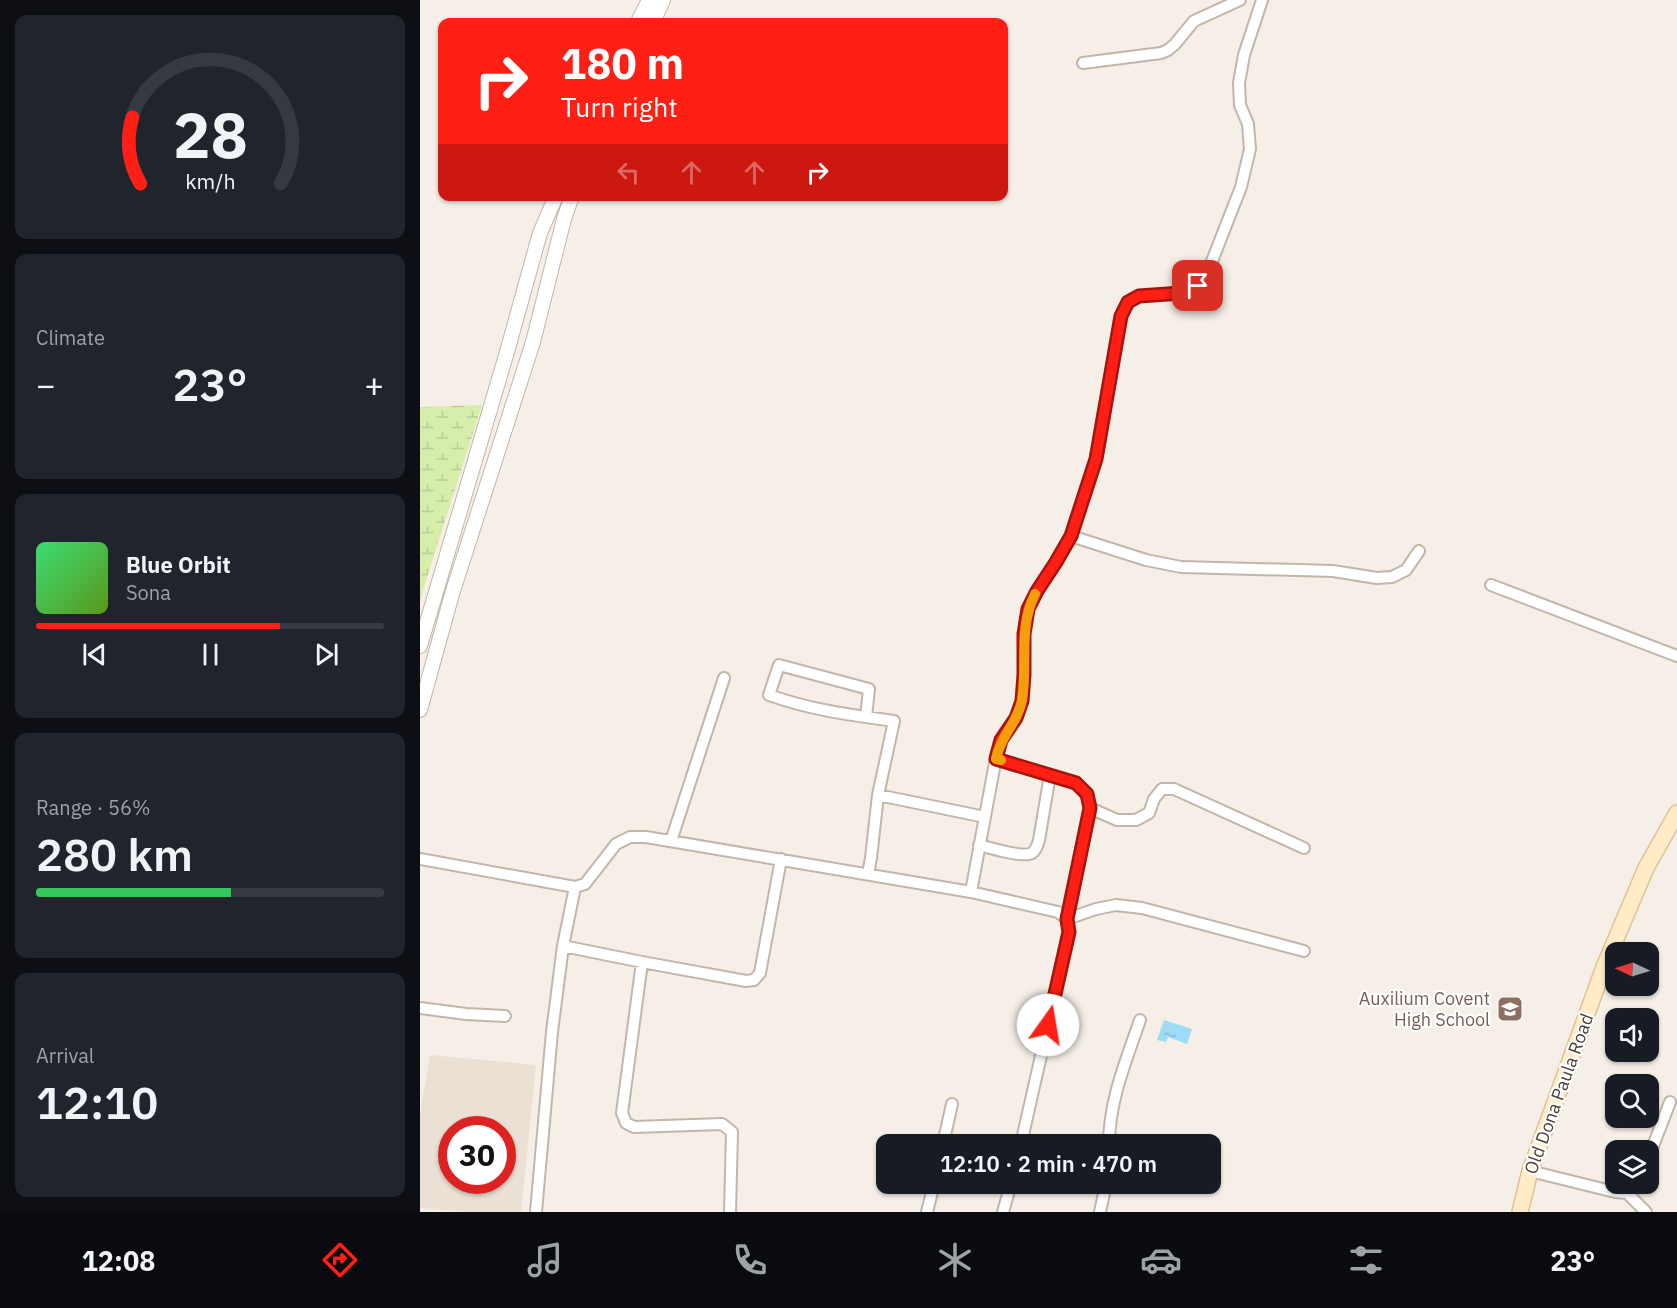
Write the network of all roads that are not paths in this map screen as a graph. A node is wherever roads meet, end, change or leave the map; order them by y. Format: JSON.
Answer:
{"nodes":[{"id":1,"x":649,"y":0,"type":"edge"},
{"id":2,"x":663,"y":0,"type":"edge"},
{"id":3,"x":1240,"y":0,"type":"edge"},
{"id":4,"x":1262,"y":0,"type":"edge"},
{"id":5,"x":640,"y":18,"type":"edge"},
{"id":6,"x":655,"y":18,"type":"edge"},
{"id":7,"x":1083,"y":63,"type":"dead end"},
{"id":8,"x":554,"y":201,"type":"edge"},
{"id":9,"x":570,"y":201,"type":"edge"},
{"id":10,"x":1071,"y":536,"type":"junction"},
{"id":11,"x":1419,"y":551,"type":"dead end"},
{"id":12,"x":1491,"y":585,"type":"dead end"},
{"id":13,"x":420,"y":645,"type":"edge"},
{"id":14,"x":1677,"y":657,"type":"edge"},
{"id":15,"x":724,"y":678,"type":"dead end"},
{"id":16,"x":420,"y":710,"type":"edge"},
{"id":17,"x":866,"y":717,"type":"junction"},
{"id":18,"x":996,"y":759,"type":"junction"},
{"id":19,"x":1050,"y":775,"type":"junction"},
{"id":20,"x":878,"y":795,"type":"junction"},
{"id":21,"x":1090,"y":808,"type":"junction"},
{"id":22,"x":1677,"y":813,"type":"edge"},
{"id":23,"x":985,"y":817,"type":"junction"},
{"id":24,"x":671,"y":841,"type":"junction"},
{"id":25,"x":979,"y":845,"type":"junction"},
{"id":26,"x":1304,"y":848,"type":"dead end"},
{"id":27,"x":420,"y":859,"type":"edge"},
{"id":28,"x":781,"y":859,"type":"junction"},
{"id":29,"x":868,"y":874,"type":"junction"},
{"id":30,"x":575,"y":887,"type":"junction"},
{"id":31,"x":970,"y":892,"type":"junction"},
{"id":32,"x":1067,"y":919,"type":"junction"},
{"id":33,"x":563,"y":946,"type":"junction"},
{"id":34,"x":1304,"y":951,"type":"dead end"},
{"id":35,"x":642,"y":962,"type":"junction"},
{"id":36,"x":420,"y":1008,"type":"edge"},
{"id":37,"x":505,"y":1016,"type":"dead end"},
{"id":38,"x":1140,"y":1020,"type":"dead end"},
{"id":39,"x":1670,"y":1102,"type":"dead end"},
{"id":40,"x":952,"y":1104,"type":"dead end"},
{"id":41,"x":945,"y":1134,"type":"edge"},
{"id":42,"x":1024,"y":1134,"type":"edge"},
{"id":43,"x":1109,"y":1134,"type":"edge"},
{"id":44,"x":1655,"y":1140,"type":"edge"},
{"id":45,"x":1530,"y":1171,"type":"junction"},
{"id":46,"x":1605,"y":1190,"type":"edge"},
{"id":47,"x":932,"y":1194,"type":"edge"},
{"id":48,"x":1008,"y":1194,"type":"edge"},
{"id":49,"x":1104,"y":1194,"type":"edge"},
{"id":50,"x":1628,"y":1194,"type":"edge"},
{"id":51,"x":536,"y":1212,"type":"edge"},
{"id":52,"x":729,"y":1212,"type":"edge"},
{"id":53,"x":927,"y":1212,"type":"edge"},
{"id":54,"x":1003,"y":1212,"type":"edge"},
{"id":55,"x":1100,"y":1212,"type":"edge"},
{"id":56,"x":1520,"y":1212,"type":"edge"},
{"id":57,"x":1646,"y":1212,"type":"edge"}],
"edges":[{"from":1,"to":5,"type":"street"},
{"from":2,"to":6,"type":"street"},
{"from":3,"to":7,"type":"street"},
{"from":4,"to":10,"type":"street"},
{"from":8,"to":13,"type":"street"},
{"from":9,"to":16,"type":"street"},
{"from":10,"to":11,"type":"street"},
{"from":10,"to":18,"type":"street"},
{"from":12,"to":14,"type":"street"},
{"from":15,"to":24,"type":"street"},
{"from":17,"to":17,"type":"street"},
{"from":17,"to":20,"type":"street"},
{"from":18,"to":19,"type":"street"},
{"from":18,"to":23,"type":"street"},
{"from":19,"to":21,"type":"street"},
{"from":19,"to":25,"type":"street"},
{"from":20,"to":23,"type":"street"},
{"from":20,"to":29,"type":"street"},
{"from":21,"to":26,"type":"street"},
{"from":21,"to":32,"type":"street"},
{"from":22,"to":45,"type":"main road","name":"Old Dona Paula Road"},
{"from":23,"to":25,"type":"street"},
{"from":24,"to":28,"type":"street"},
{"from":24,"to":30,"type":"street"},
{"from":25,"to":31,"type":"street"},
{"from":27,"to":30,"type":"street"},
{"from":28,"to":29,"type":"street"},
{"from":28,"to":35,"type":"street"},
{"from":29,"to":31,"type":"street"},
{"from":30,"to":33,"type":"street"},
{"from":31,"to":32,"type":"street"},
{"from":32,"to":34,"type":"street"},
{"from":32,"to":42,"type":"street"},
{"from":33,"to":35,"type":"street"},
{"from":33,"to":51,"type":"street"},
{"from":35,"to":52,"type":"street"},
{"from":36,"to":37,"type":"street"},
{"from":38,"to":43,"type":"street"},
{"from":39,"to":44,"type":"street"},
{"from":40,"to":41,"type":"street"},
{"from":45,"to":46,"type":"street"},
{"from":45,"to":56,"type":"main road","name":"Old Dona Paula Road"},
{"from":47,"to":53,"type":"street"},
{"from":48,"to":54,"type":"street"},
{"from":49,"to":55,"type":"street"},
{"from":50,"to":57,"type":"street"}]}
